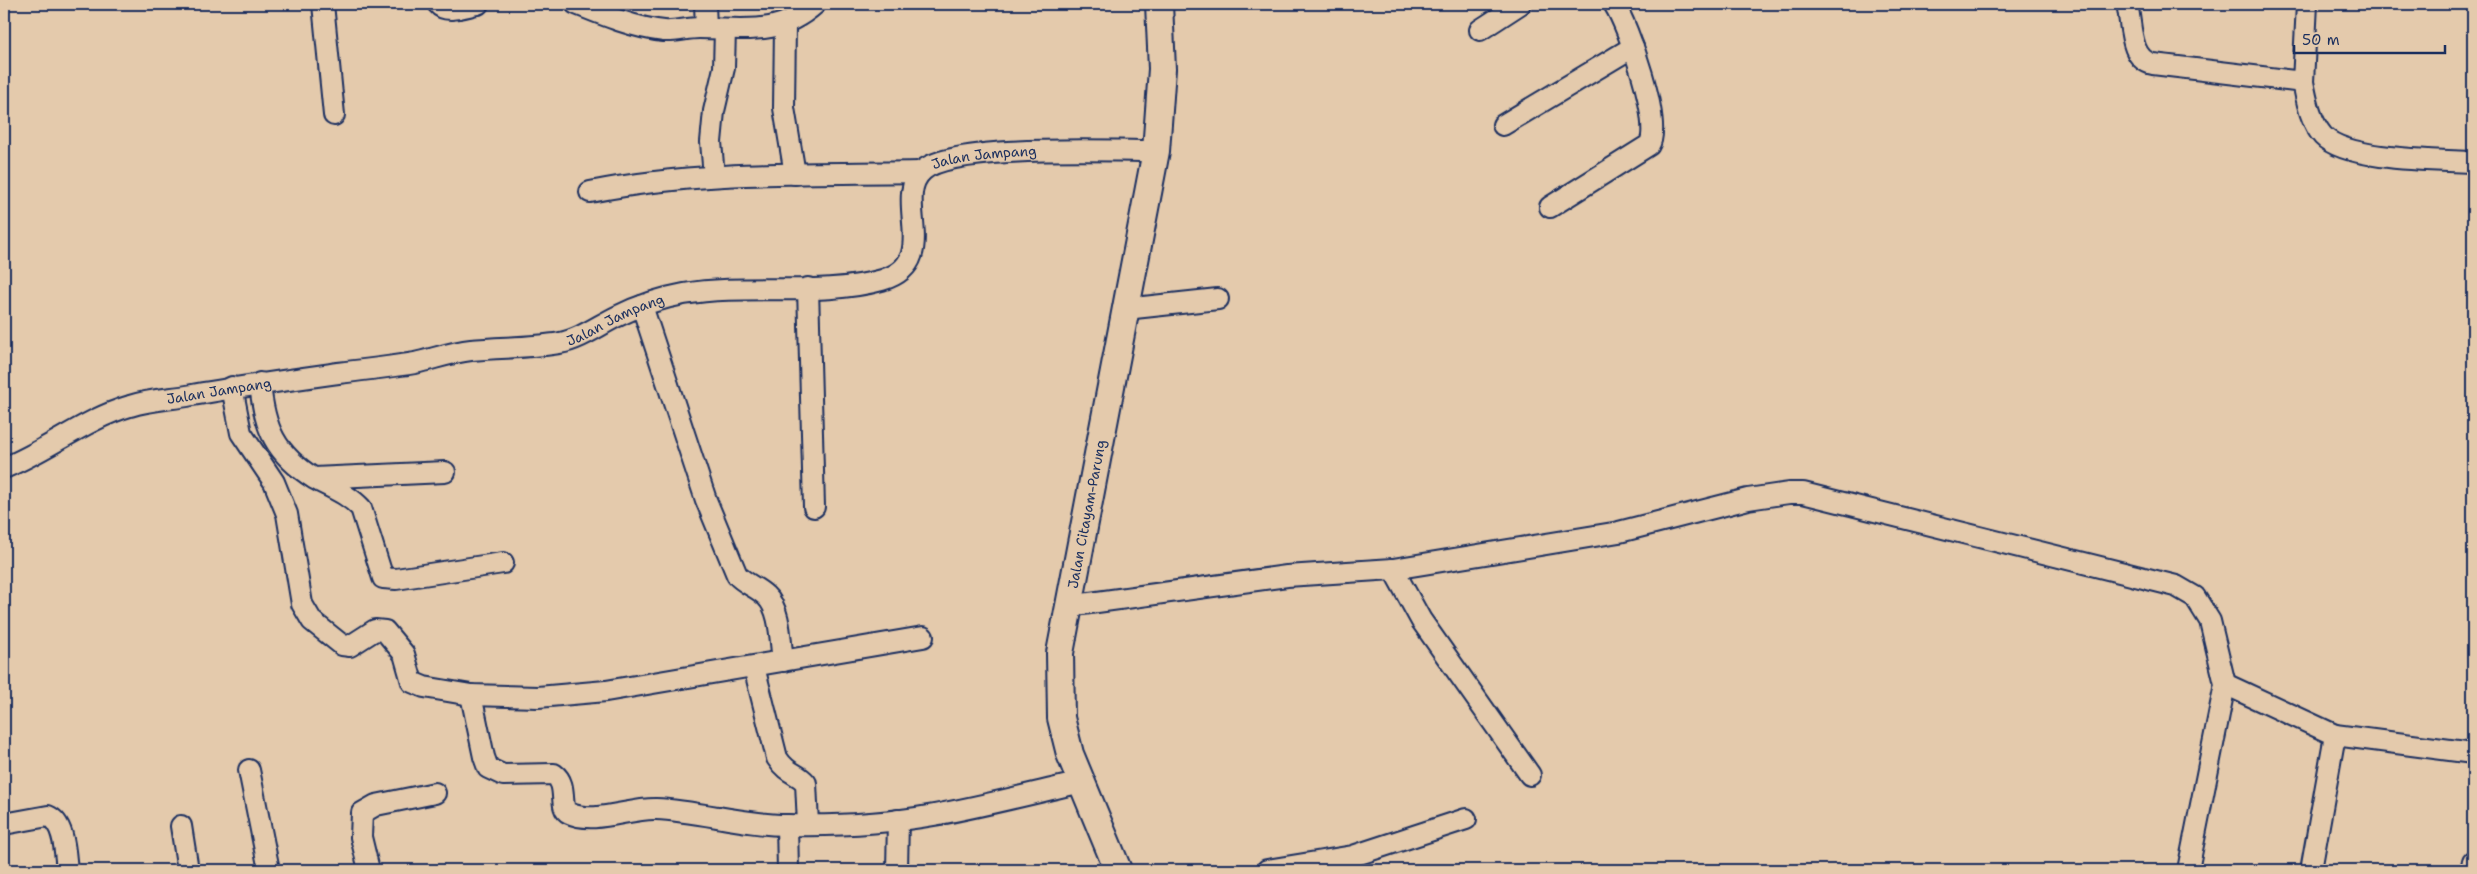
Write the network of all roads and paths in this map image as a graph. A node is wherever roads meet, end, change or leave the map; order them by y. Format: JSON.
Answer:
{"nodes":[{"id":1,"x":322,"y":4,"type":"edge"},
{"id":2,"x":438,"y":4,"type":"edge"},
{"id":3,"x":478,"y":4,"type":"edge"},
{"id":4,"x":576,"y":4,"type":"edge"},
{"id":5,"x":705,"y":4,"type":"edge"},
{"id":6,"x":815,"y":4,"type":"edge"},
{"id":7,"x":1159,"y":4,"type":"edge"},
{"id":8,"x":1520,"y":4,"type":"edge"},
{"id":9,"x":1614,"y":4,"type":"edge"},
{"id":10,"x":2126,"y":4,"type":"edge"},
{"id":11,"x":2308,"y":4,"type":"edge"},
{"id":12,"x":785,"y":25,"type":"junction"},
{"id":13,"x":716,"y":29,"type":"junction"},
{"id":14,"x":1480,"y":30,"type":"dead end"},
{"id":15,"x":1633,"y":47,"type":"junction"},
{"id":16,"x":2303,"y":82,"type":"junction"},
{"id":17,"x":334,"y":115,"type":"dead end"},
{"id":18,"x":1503,"y":125,"type":"dead end"},
{"id":19,"x":1156,"y":151,"type":"junction"},
{"id":20,"x":2473,"y":162,"type":"edge"},
{"id":21,"x":921,"y":172,"type":"junction"},
{"id":22,"x":795,"y":174,"type":"junction"},
{"id":23,"x":714,"y":176,"type":"junction"},
{"id":24,"x":590,"y":192,"type":"dead end"},
{"id":25,"x":1550,"y":207,"type":"dead end"},
{"id":26,"x":808,"y":288,"type":"junction"},
{"id":27,"x":1218,"y":299,"type":"dead end"},
{"id":28,"x":642,"y":306,"type":"junction"},
{"id":29,"x":1125,"y":309,"type":"junction"},
{"id":30,"x":260,"y":383,"type":"junction"},
{"id":31,"x":232,"y":388,"type":"junction"},
{"id":32,"x":4,"y":468,"type":"edge"},
{"id":33,"x":445,"y":472,"type":"dead end"},
{"id":34,"x":314,"y":478,"type":"junction"},
{"id":35,"x":814,"y":507,"type":"dead end"},
{"id":36,"x":502,"y":563,"type":"dead end"},
{"id":37,"x":1393,"y":569,"type":"junction"},
{"id":38,"x":1068,"y":606,"type":"junction"},
{"id":39,"x":923,"y":637,"type":"dead end"},
{"id":40,"x":784,"y":660,"type":"junction"},
{"id":41,"x":754,"y":667,"type":"junction"},
{"id":42,"x":2225,"y":684,"type":"junction"},
{"id":43,"x":471,"y":694,"type":"junction"},
{"id":44,"x":2335,"y":735,"type":"junction"},
{"id":45,"x":2473,"y":753,"type":"edge"},
{"id":46,"x":250,"y":770,"type":"dead end"},
{"id":47,"x":1530,"y":774,"type":"dead end"},
{"id":48,"x":1082,"y":782,"type":"junction"},
{"id":49,"x":435,"y":793,"type":"dead end"},
{"id":50,"x":1466,"y":819,"type":"dead end"},
{"id":51,"x":898,"y":820,"type":"junction"},
{"id":52,"x":4,"y":824,"type":"edge"},
{"id":53,"x":808,"y":824,"type":"junction"},
{"id":54,"x":181,"y":826,"type":"dead end"},
{"id":55,"x":787,"y":826,"type":"junction"},
{"id":56,"x":2473,"y":861,"type":"edge"},
{"id":57,"x":1355,"y":863,"type":"edge"},
{"id":58,"x":1114,"y":869,"type":"edge"},
{"id":59,"x":66,"y":870,"type":"edge"},
{"id":60,"x":188,"y":870,"type":"edge"},
{"id":61,"x":269,"y":870,"type":"edge"},
{"id":62,"x":369,"y":870,"type":"edge"},
{"id":63,"x":788,"y":870,"type":"edge"},
{"id":64,"x":897,"y":870,"type":"edge"},
{"id":65,"x":1266,"y":870,"type":"edge"},
{"id":66,"x":2188,"y":870,"type":"edge"},
{"id":67,"x":2311,"y":870,"type":"edge"},
{"id":68,"x":2470,"y":870,"type":"edge"}],
"edges":[{"from":1,"to":17,"type":"street"},
{"from":2,"to":3,"type":"street"},
{"from":4,"to":13,"type":"street"},
{"from":5,"to":13,"type":"street"},
{"from":6,"to":12,"type":"street"},
{"from":7,"to":19,"type":"main road","name":"Jalan Citayam-Parung"},
{"from":8,"to":14,"type":"street"},
{"from":9,"to":15,"type":"street"},
{"from":10,"to":16,"type":"street"},
{"from":11,"to":16,"type":"street"},
{"from":12,"to":13,"type":"street"},
{"from":12,"to":22,"type":"street"},
{"from":13,"to":23,"type":"street"},
{"from":15,"to":18,"type":"street"},
{"from":15,"to":25,"type":"street"},
{"from":16,"to":20,"type":"street"},
{"from":19,"to":21,"type":"street","name":"Jalan Jampang"},
{"from":19,"to":29,"type":"main road","name":"Jalan Citayam-Parung"},
{"from":21,"to":22,"type":"street"},
{"from":21,"to":26,"type":"street","name":"Jalan Jampang"},
{"from":22,"to":23,"type":"street"},
{"from":23,"to":24,"type":"street"},
{"from":26,"to":28,"type":"street","name":"Jalan Jampang"},
{"from":26,"to":35,"type":"street"},
{"from":27,"to":29,"type":"street"},
{"from":28,"to":30,"type":"street","name":"Jalan Jampang"},
{"from":28,"to":40,"type":"street"},
{"from":29,"to":38,"type":"main road","name":"Jalan Citayam-Parung"},
{"from":30,"to":31,"type":"street","name":"Jalan Jampang"},
{"from":30,"to":34,"type":"street"},
{"from":31,"to":32,"type":"street","name":"Jalan Jampang"},
{"from":31,"to":43,"type":"street"},
{"from":33,"to":34,"type":"street"},
{"from":34,"to":36,"type":"street"},
{"from":37,"to":38,"type":"street"},
{"from":37,"to":42,"type":"street"},
{"from":37,"to":47,"type":"street"},
{"from":38,"to":48,"type":"main road","name":"Jalan Citayam-Parung"},
{"from":39,"to":40,"type":"street"},
{"from":40,"to":41,"type":"street"},
{"from":41,"to":43,"type":"street"},
{"from":41,"to":53,"type":"street"},
{"from":42,"to":44,"type":"street"},
{"from":42,"to":66,"type":"street"},
{"from":43,"to":55,"type":"street"},
{"from":44,"to":45,"type":"street"},
{"from":44,"to":67,"type":"street"},
{"from":46,"to":61,"type":"street"},
{"from":48,"to":51,"type":"street"},
{"from":48,"to":58,"type":"main road","name":"Jalan Citayam-Parung"},
{"from":49,"to":62,"type":"street"},
{"from":50,"to":57,"type":"street"},
{"from":51,"to":53,"type":"street"},
{"from":51,"to":64,"type":"street"},
{"from":52,"to":59,"type":"street"},
{"from":53,"to":55,"type":"street"},
{"from":54,"to":60,"type":"street"},
{"from":55,"to":63,"type":"street"},
{"from":56,"to":68,"type":"street"},
{"from":57,"to":65,"type":"street"}]}
